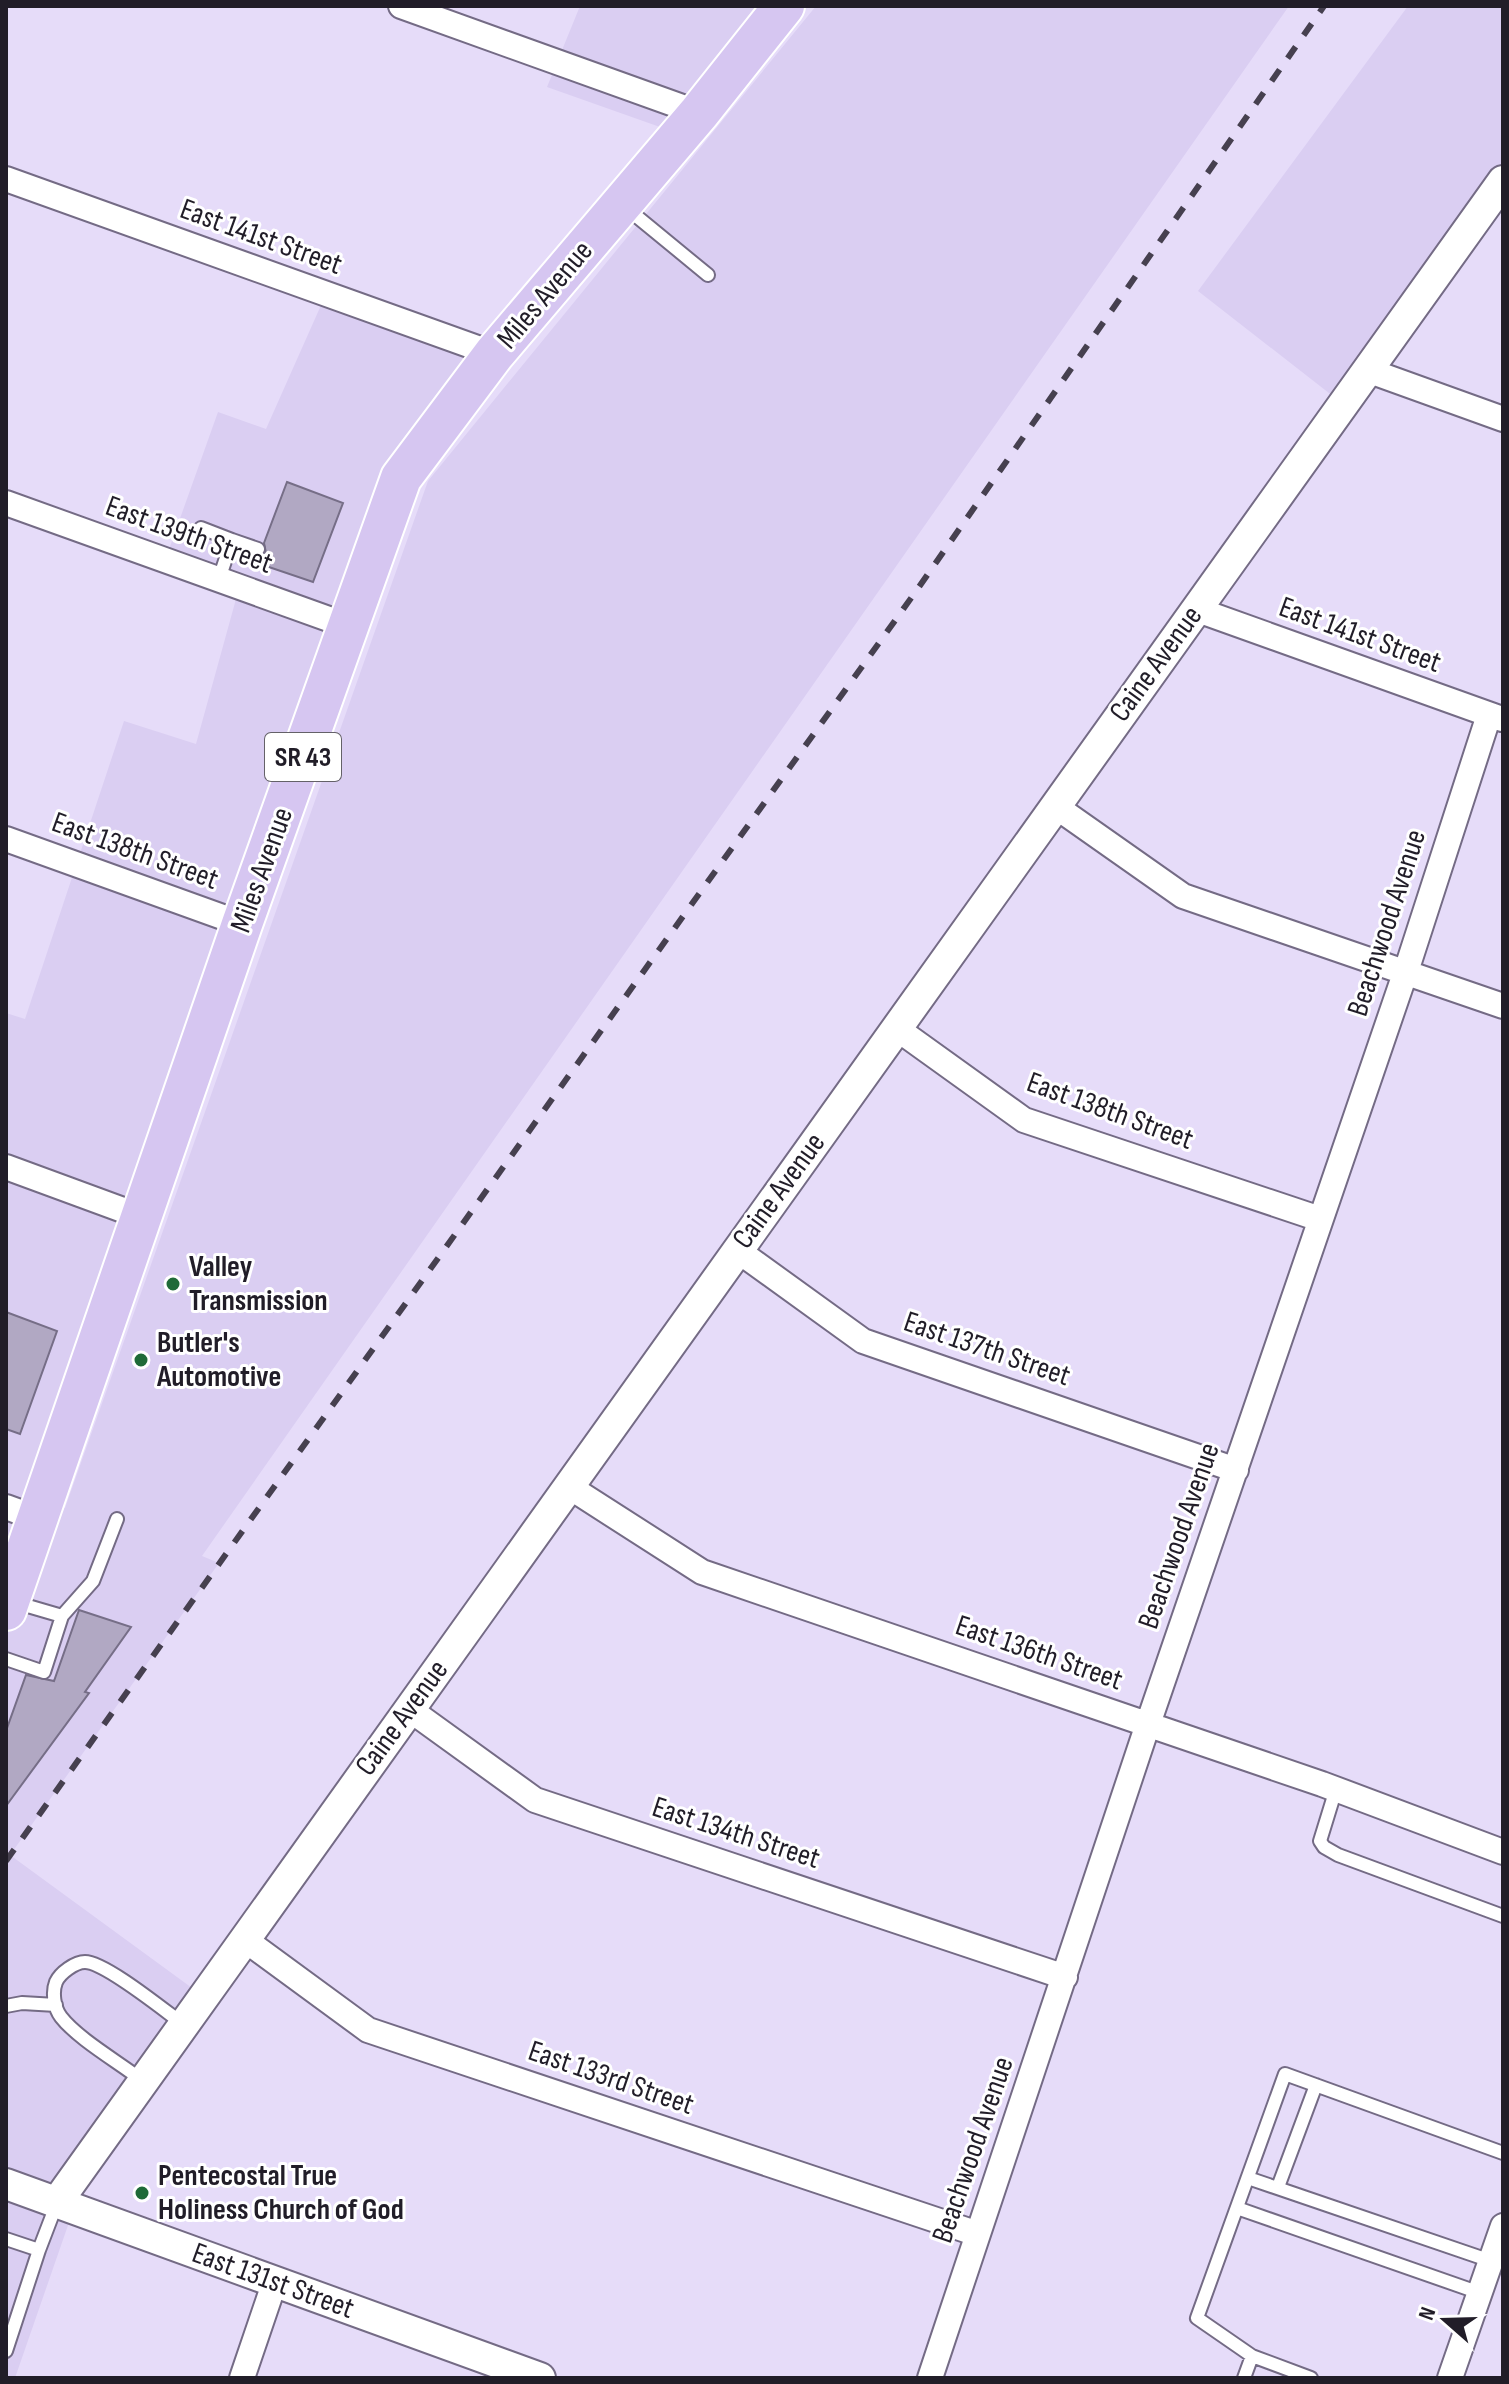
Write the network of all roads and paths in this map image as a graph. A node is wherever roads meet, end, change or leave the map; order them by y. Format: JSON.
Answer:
{"nodes":[{"id":1,"x":401,"y":6,"type":"edge"},
{"id":2,"x":784,"y":6,"type":"edge"},
{"id":3,"x":699,"y":113,"type":"junction"},
{"id":4,"x":6,"y":179,"type":"edge"},
{"id":5,"x":1503,"y":181,"type":"edge"},
{"id":6,"x":621,"y":204,"type":"junction"},
{"id":7,"x":708,"y":275,"type":"dead end"},
{"id":8,"x":494,"y":354,"type":"junction"},
{"id":9,"x":1367,"y":370,"type":"junction"},
{"id":10,"x":1503,"y":419,"type":"edge"},
{"id":11,"x":6,"y":503,"type":"edge"},
{"id":12,"x":201,"y":528,"type":"dead end"},
{"id":13,"x":232,"y":540,"type":"junction"},
{"id":14,"x":258,"y":549,"type":"dead end"},
{"id":15,"x":219,"y":579,"type":"junction"},
{"id":16,"x":1195,"y":609,"type":"junction"},
{"id":17,"x":351,"y":627,"type":"junction"},
{"id":18,"x":1496,"y":717,"type":"edge"},
{"id":19,"x":1055,"y":806,"type":"junction"},
{"id":20,"x":6,"y":839,"type":"edge"},
{"id":21,"x":242,"y":924,"type":"junction"},
{"id":22,"x":1405,"y":972,"type":"junction"},
{"id":23,"x":1503,"y":1006,"type":"edge"},
{"id":24,"x":896,"y":1028,"type":"junction"},
{"id":25,"x":6,"y":1167,"type":"edge"},
{"id":26,"x":142,"y":1217,"type":"junction"},
{"id":27,"x":1320,"y":1219,"type":"junction"},
{"id":28,"x":737,"y":1250,"type":"junction"},
{"id":29,"x":1236,"y":1470,"type":"junction"},
{"id":30,"x":568,"y":1486,"type":"junction"},
{"id":31,"x":23,"y":1513,"type":"edge"},
{"id":32,"x":117,"y":1519,"type":"dead end"},
{"id":33,"x":8,"y":1606,"type":"edge"},
{"id":34,"x":62,"y":1616,"type":"junction"},
{"id":35,"x":6,"y":1659,"type":"edge"},
{"id":36,"x":409,"y":1709,"type":"junction"},
{"id":37,"x":1148,"y":1724,"type":"junction"},
{"id":38,"x":1336,"y":1789,"type":"junction"},
{"id":39,"x":1503,"y":1852,"type":"edge"},
{"id":40,"x":1503,"y":1916,"type":"edge"},
{"id":41,"x":244,"y":1939,"type":"junction"},
{"id":42,"x":1065,"y":1977,"type":"junction"},
{"id":43,"x":56,"y":2005,"type":"junction"},
{"id":44,"x":6,"y":2006,"type":"edge"},
{"id":45,"x":183,"y":2024,"type":"junction"},
{"id":46,"x":143,"y":2081,"type":"junction"},
{"id":47,"x":1316,"y":2085,"type":"junction"},
{"id":48,"x":1503,"y":2153,"type":"edge"},
{"id":49,"x":1248,"y":2178,"type":"junction"},
{"id":50,"x":6,"y":2184,"type":"edge"},
{"id":51,"x":1278,"y":2187,"type":"junction"},
{"id":52,"x":57,"y":2202,"type":"junction"},
{"id":53,"x":1237,"y":2208,"type":"junction"},
{"id":54,"x":1503,"y":2226,"type":"edge"},
{"id":55,"x":978,"y":2234,"type":"junction"},
{"id":56,"x":6,"y":2239,"type":"edge"},
{"id":57,"x":39,"y":2250,"type":"junction"},
{"id":58,"x":1491,"y":2261,"type":"junction"},
{"id":59,"x":275,"y":2281,"type":"junction"},
{"id":60,"x":1480,"y":2293,"type":"junction"},
{"id":61,"x":6,"y":2351,"type":"edge"},
{"id":62,"x":1252,"y":2356,"type":"junction"},
{"id":63,"x":242,"y":2378,"type":"edge"},
{"id":64,"x":540,"y":2378,"type":"edge"},
{"id":65,"x":930,"y":2378,"type":"edge"},
{"id":66,"x":1244,"y":2378,"type":"edge"},
{"id":67,"x":1311,"y":2378,"type":"edge"},
{"id":68,"x":1450,"y":2378,"type":"edge"}],
"edges":[{"from":1,"to":3,"type":"street"},
{"from":2,"to":3,"type":"main road","name":"Miles Avenue","number":"SR 43"},
{"from":3,"to":6,"type":"main road","name":"Miles Avenue","number":"SR 43"},
{"from":4,"to":8,"type":"street","name":"East 141st Street"},
{"from":5,"to":9,"type":"street","name":"Caine Avenue"},
{"from":6,"to":7,"type":"lane"},
{"from":6,"to":8,"type":"main road","name":"Miles Avenue","number":"SR 43"},
{"from":8,"to":17,"type":"main road","name":"Miles Avenue","number":"SR 43"},
{"from":9,"to":10,"type":"street"},
{"from":9,"to":16,"type":"street","name":"Caine Avenue"},
{"from":11,"to":15,"type":"street","name":"East 139th Street"},
{"from":12,"to":13,"type":"lane"},
{"from":13,"to":14,"type":"lane"},
{"from":13,"to":15,"type":"lane"},
{"from":15,"to":17,"type":"street","name":"East 139th Street"},
{"from":16,"to":18,"type":"street","name":"East 141st Street"},
{"from":16,"to":19,"type":"street","name":"Caine Avenue"},
{"from":17,"to":21,"type":"main road","name":"Miles Avenue","number":"SR 43"},
{"from":18,"to":22,"type":"street","name":"Beachwood Avenue"},
{"from":19,"to":22,"type":"street"},
{"from":19,"to":24,"type":"street","name":"Caine Avenue"},
{"from":20,"to":21,"type":"street","name":"East 138th Street"},
{"from":21,"to":26,"type":"main road","name":"Miles Avenue","number":"SR 43"},
{"from":22,"to":23,"type":"street"},
{"from":22,"to":27,"type":"street","name":"Beachwood Avenue"},
{"from":24,"to":27,"type":"street","name":"East 138th Street"},
{"from":24,"to":28,"type":"street","name":"Caine Avenue"},
{"from":25,"to":26,"type":"street"},
{"from":26,"to":31,"type":"main road","name":"Miles Avenue","number":"SR 43"},
{"from":27,"to":29,"type":"street","name":"Beachwood Avenue"},
{"from":28,"to":29,"type":"street","name":"East 137th Street"},
{"from":28,"to":30,"type":"street","name":"Caine Avenue"},
{"from":29,"to":37,"type":"street","name":"Beachwood Avenue"},
{"from":30,"to":36,"type":"street","name":"Caine Avenue"},
{"from":30,"to":37,"type":"street","name":"East 136th Street"},
{"from":31,"to":33,"type":"main road","name":"Miles Avenue","number":"SR 43"},
{"from":32,"to":34,"type":"lane"},
{"from":33,"to":34,"type":"lane"},
{"from":34,"to":35,"type":"lane"},
{"from":36,"to":41,"type":"street","name":"Caine Avenue"},
{"from":36,"to":42,"type":"street","name":"East 134th Street"},
{"from":37,"to":38,"type":"street","name":"East 136th Street"},
{"from":37,"to":42,"type":"street","name":"Beachwood Avenue"},
{"from":38,"to":39,"type":"street","name":"East 136th Street"},
{"from":38,"to":40,"type":"lane"},
{"from":41,"to":45,"type":"street","name":"Caine Avenue"},
{"from":41,"to":55,"type":"street","name":"East 133rd Street"},
{"from":42,"to":55,"type":"street","name":"Beachwood Avenue"},
{"from":43,"to":44,"type":"lane"},
{"from":43,"to":45,"type":"lane"},
{"from":43,"to":46,"type":"lane"},
{"from":45,"to":46,"type":"street","name":"Caine Avenue"},
{"from":46,"to":52,"type":"street","name":"Caine Avenue"},
{"from":47,"to":48,"type":"lane"},
{"from":47,"to":49,"type":"lane"},
{"from":47,"to":51,"type":"lane"},
{"from":49,"to":51,"type":"lane"},
{"from":49,"to":53,"type":"lane"},
{"from":50,"to":52,"type":"street","name":"East 131st Street"},
{"from":51,"to":58,"type":"lane"},
{"from":52,"to":57,"type":"lane"},
{"from":52,"to":59,"type":"street","name":"East 131st Street"},
{"from":53,"to":60,"type":"lane"},
{"from":53,"to":62,"type":"lane"},
{"from":54,"to":58,"type":"street"},
{"from":55,"to":65,"type":"street","name":"Beachwood Avenue"},
{"from":56,"to":57,"type":"lane"},
{"from":57,"to":61,"type":"lane"},
{"from":58,"to":60,"type":"street"},
{"from":59,"to":63,"type":"street"},
{"from":59,"to":64,"type":"street","name":"East 131st Street"},
{"from":60,"to":68,"type":"street"},
{"from":62,"to":66,"type":"lane"},
{"from":62,"to":67,"type":"lane"}]}
